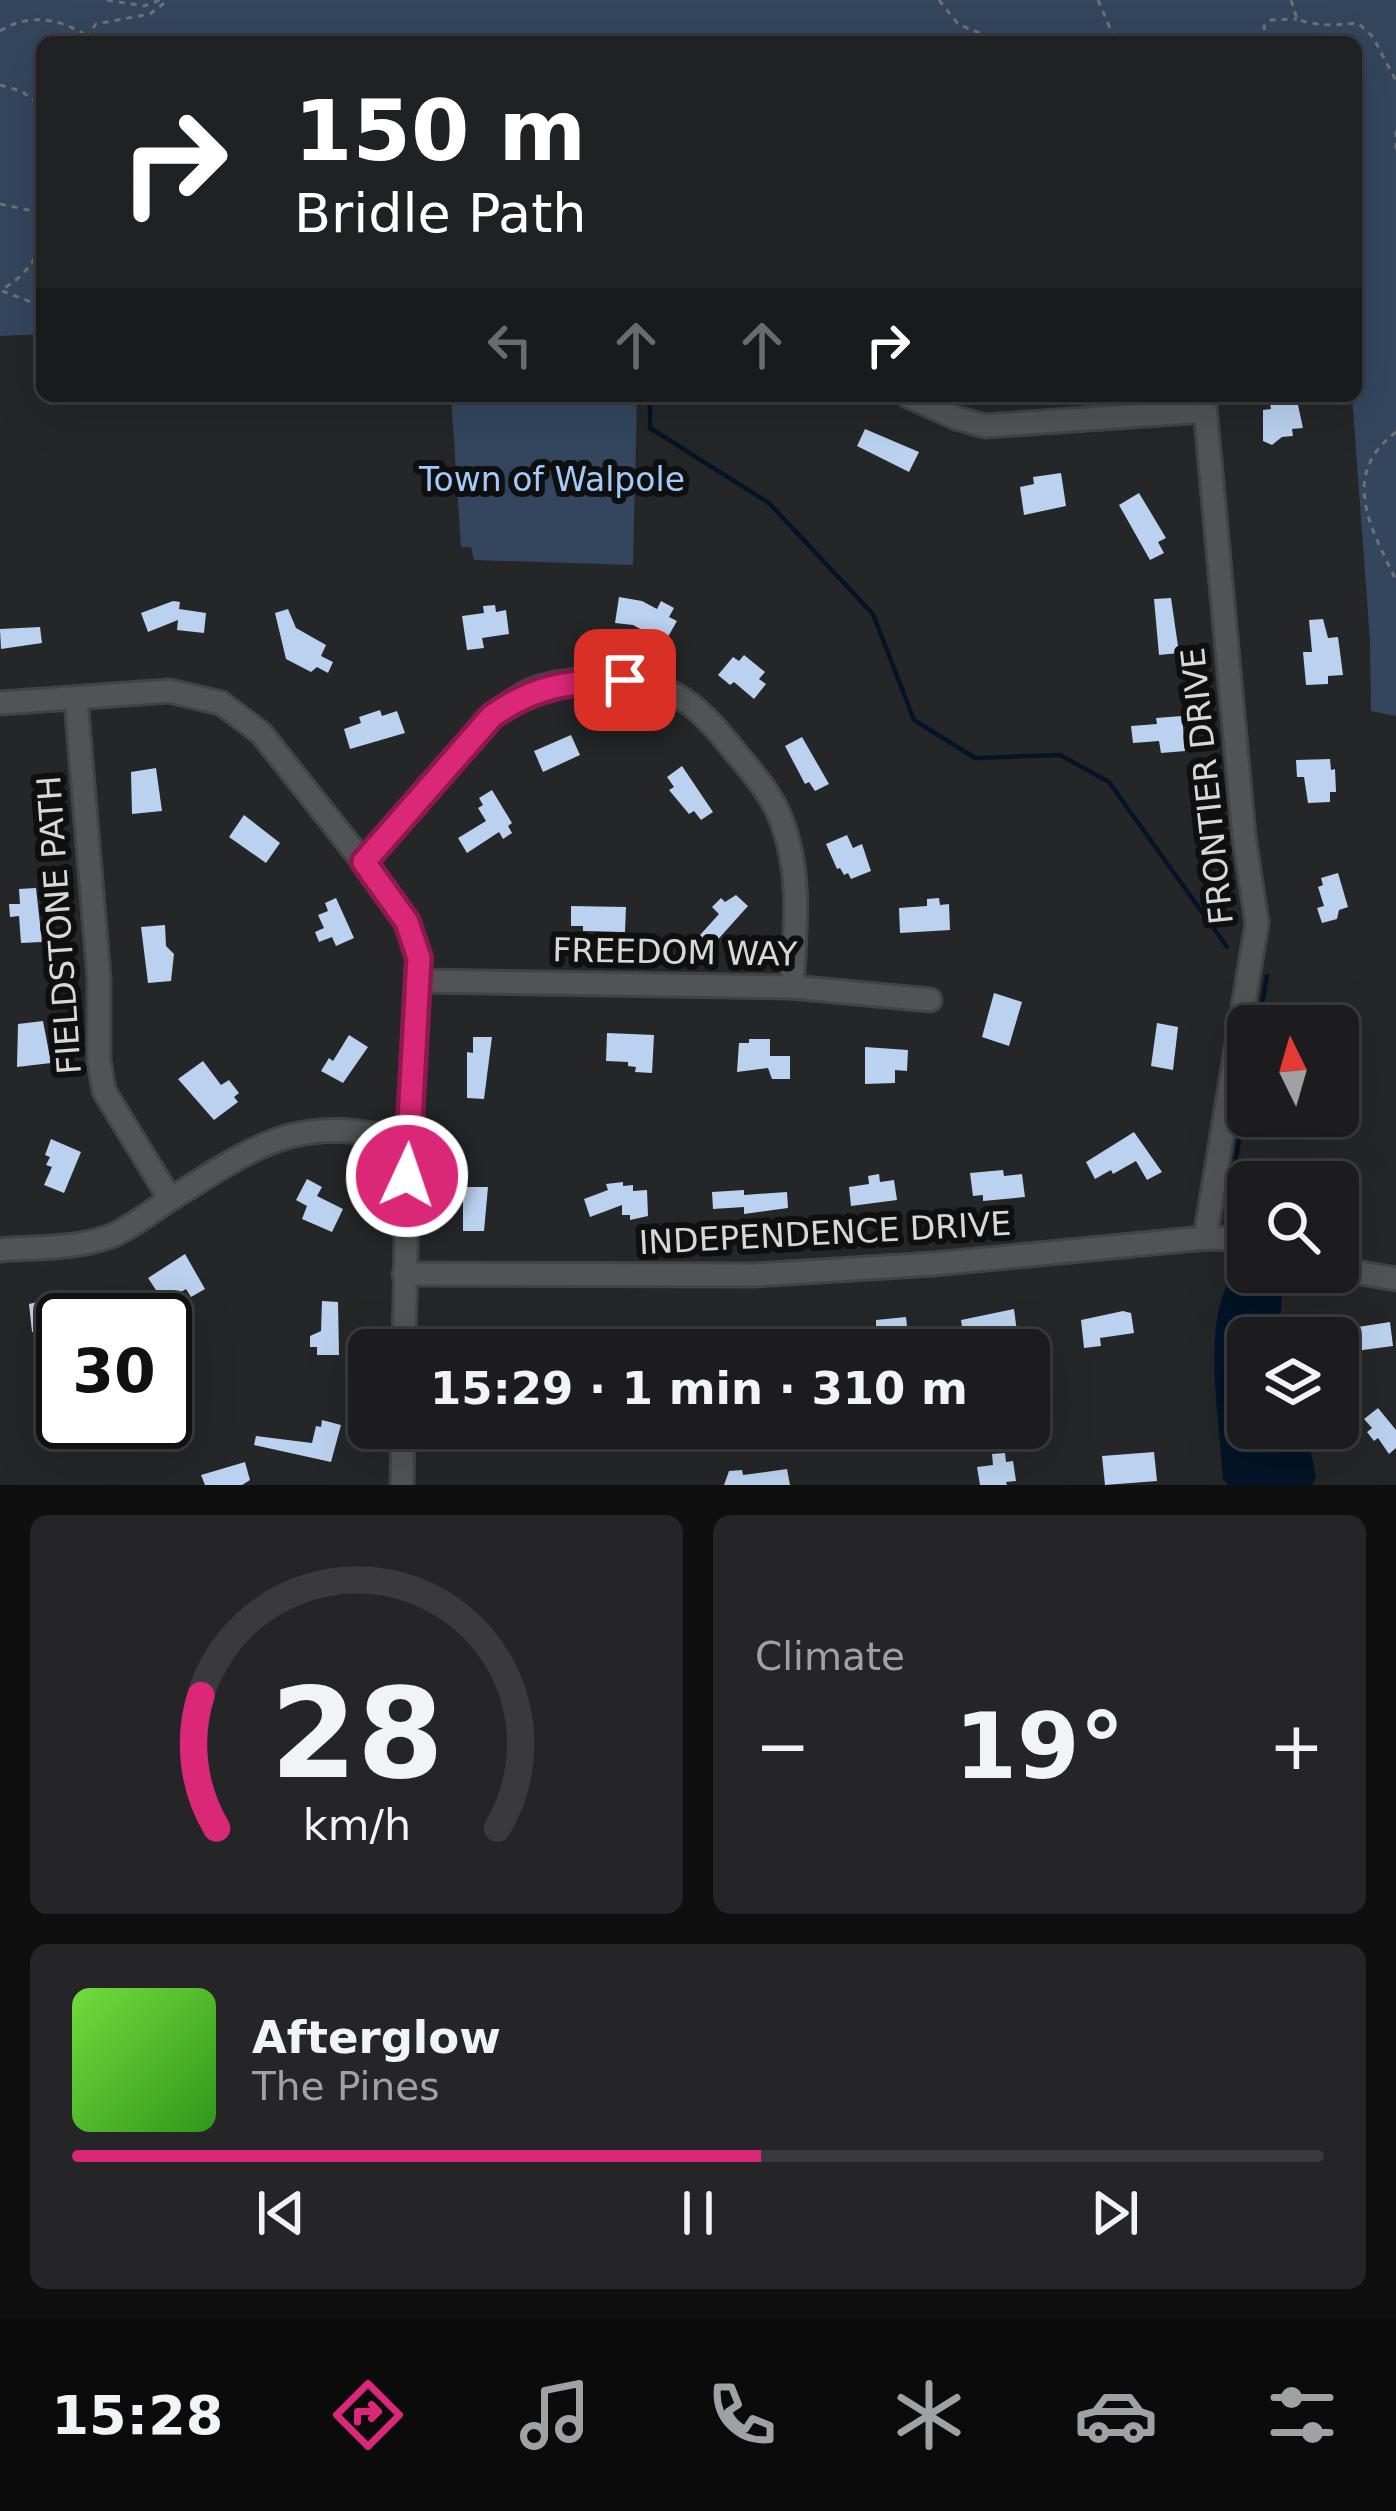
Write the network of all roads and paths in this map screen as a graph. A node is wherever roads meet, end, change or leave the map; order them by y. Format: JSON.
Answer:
{"nodes":[{"id":1,"x":106,"y":0,"type":"edge"},
{"id":2,"x":160,"y":0,"type":"edge"},
{"id":3,"x":168,"y":0,"type":"edge"},
{"id":4,"x":940,"y":0,"type":"edge"},
{"id":5,"x":1099,"y":0,"type":"edge"},
{"id":6,"x":1291,"y":0,"type":"edge"},
{"id":7,"x":1297,"y":20,"type":"junction"},
{"id":8,"x":0,"y":31,"type":"edge"},
{"id":9,"x":80,"y":36,"type":"edge"},
{"id":10,"x":88,"y":36,"type":"edge"},
{"id":11,"x":987,"y":36,"type":"edge"},
{"id":12,"x":1114,"y":36,"type":"edge"},
{"id":13,"x":1265,"y":36,"type":"edge"},
{"id":14,"x":1396,"y":81,"type":"edge"},
{"id":15,"x":0,"y":85,"type":"edge"},
{"id":16,"x":36,"y":102,"type":"edge"},
{"id":17,"x":1396,"y":131,"type":"edge"},
{"id":18,"x":1396,"y":151,"type":"edge"},
{"id":19,"x":0,"y":204,"type":"edge"},
{"id":20,"x":36,"y":217,"type":"edge"},
{"id":21,"x":36,"y":256,"type":"edge"},
{"id":22,"x":0,"y":290,"type":"edge"},
{"id":23,"x":36,"y":304,"type":"edge"},
{"id":24,"x":921,"y":402,"type":"edge"},
{"id":25,"x":1204,"y":404,"type":"edge"},
{"id":26,"x":1396,"y":432,"type":"edge"},
{"id":27,"x":1396,"y":580,"type":"edge"},
{"id":28,"x":76,"y":700,"type":"junction"},
{"id":29,"x":0,"y":703,"type":"edge"},
{"id":30,"x":364,"y":862,"type":"junction"},
{"id":31,"x":419,"y":981,"type":"junction"},
{"id":32,"x":791,"y":987,"type":"junction"},
{"id":33,"x":930,"y":1000,"type":"dead end"},
{"id":34,"x":408,"y":1142,"type":"junction"},
{"id":35,"x":170,"y":1199,"type":"junction"},
{"id":36,"x":1205,"y":1238,"type":"junction"},
{"id":37,"x":1227,"y":1239,"type":"edge"},
{"id":38,"x":0,"y":1250,"type":"edge"},
{"id":39,"x":1359,"y":1273,"type":"edge"},
{"id":40,"x":404,"y":1274,"type":"junction"},
{"id":41,"x":1396,"y":1279,"type":"edge"},
{"id":42,"x":404,"y":1329,"type":"edge"},
{"id":43,"x":403,"y":1449,"type":"edge"},
{"id":44,"x":402,"y":1485,"type":"edge"}],
"edges":[{"from":1,"to":2,"type":"path"},
{"from":3,"to":10,"type":"path"},
{"from":4,"to":11,"type":"path"},
{"from":5,"to":12,"type":"path"},
{"from":6,"to":7,"type":"path"},
{"from":7,"to":13,"type":"path"},
{"from":7,"to":14,"type":"path"},
{"from":8,"to":9,"type":"path"},
{"from":15,"to":16,"type":"path"},
{"from":17,"to":18,"type":"path"},
{"from":19,"to":20,"type":"path"},
{"from":21,"to":22,"type":"path"},
{"from":22,"to":23,"type":"path"},
{"from":24,"to":25,"type":"street"},
{"from":25,"to":36,"type":"street","name":"FRONTIER DRIVE"},
{"from":26,"to":27,"type":"path"},
{"from":28,"to":29,"type":"street"},
{"from":28,"to":30,"type":"street"},
{"from":28,"to":35,"type":"street","name":"FIELDSTONE PATH"},
{"from":30,"to":31,"type":"street"},
{"from":30,"to":32,"type":"street"},
{"from":31,"to":32,"type":"street","name":"FREEDOM WAY"},
{"from":31,"to":34,"type":"street"},
{"from":32,"to":33,"type":"street","name":"FREEDOM WAY"},
{"from":34,"to":35,"type":"street"},
{"from":34,"to":40,"type":"street"},
{"from":35,"to":38,"type":"street"},
{"from":36,"to":37,"type":"street","name":"INDEPENDENCE DRIVE"},
{"from":36,"to":40,"type":"street","name":"INDEPENDENCE DRIVE"},
{"from":39,"to":41,"type":"street"},
{"from":40,"to":42,"type":"street"},
{"from":43,"to":44,"type":"street"}]}
